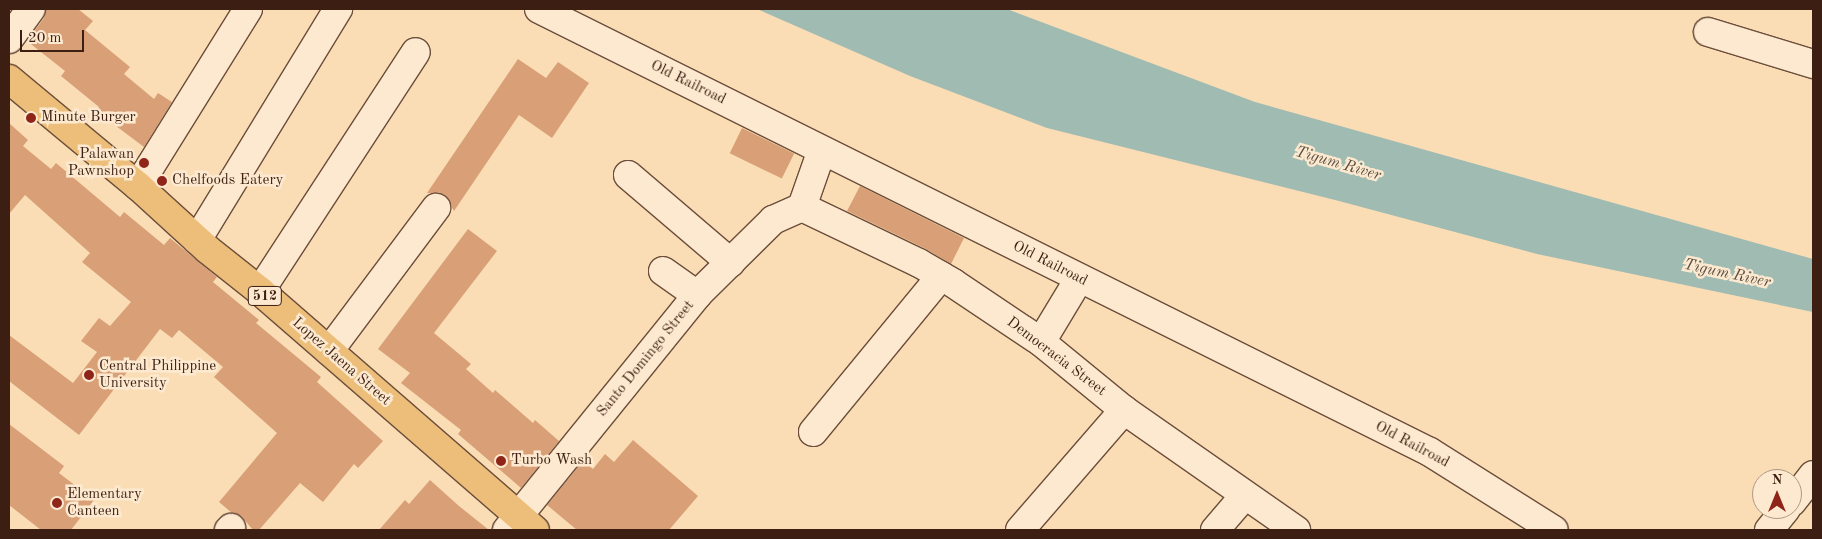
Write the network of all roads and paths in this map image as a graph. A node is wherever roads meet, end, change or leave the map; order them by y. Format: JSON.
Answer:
{"nodes":[{"id":1,"x":31,"y":9,"type":"edge"},
{"id":2,"x":248,"y":9,"type":"edge"},
{"id":3,"x":338,"y":9,"type":"edge"},
{"id":4,"x":539,"y":9,"type":"edge"},
{"id":5,"x":1708,"y":32,"type":"dead end"},
{"id":6,"x":9,"y":39,"type":"edge"},
{"id":7,"x":416,"y":52,"type":"dead end"},
{"id":8,"x":1813,"y":64,"type":"edge"},
{"id":9,"x":9,"y":79,"type":"edge"},
{"id":10,"x":822,"y":150,"type":"junction"},
{"id":11,"x":628,"y":175,"type":"dead end"},
{"id":12,"x":138,"y":186,"type":"junction"},
{"id":13,"x":436,"y":208,"type":"dead end"},
{"id":14,"x":802,"y":208,"type":"junction"},
{"id":15,"x":197,"y":240,"type":"junction"},
{"id":16,"x":731,"y":263,"type":"junction"},
{"id":17,"x":663,"y":271,"type":"dead end"},
{"id":18,"x":941,"y":276,"type":"junction"},
{"id":19,"x":1079,"y":279,"type":"junction"},
{"id":20,"x":260,"y":291,"type":"junction"},
{"id":21,"x":697,"y":295,"type":"junction"},
{"id":22,"x":1041,"y":342,"type":"junction"},
{"id":23,"x":329,"y":351,"type":"junction"},
{"id":24,"x":1124,"y":410,"type":"junction"},
{"id":25,"x":813,"y":432,"type":"dead end"},
{"id":26,"x":1813,"y":475,"type":"edge"},
{"id":27,"x":1802,"y":489,"type":"edge"},
{"id":28,"x":1245,"y":495,"type":"junction"},
{"id":29,"x":1778,"y":519,"type":"edge"},
{"id":30,"x":520,"y":526,"type":"edge"},
{"id":31,"x":1020,"y":530,"type":"edge"},
{"id":32,"x":1215,"y":530,"type":"edge"},
{"id":33,"x":1296,"y":530,"type":"edge"},
{"id":34,"x":1554,"y":530,"type":"edge"},
{"id":35,"x":1770,"y":530,"type":"edge"}],
"edges":[{"from":1,"to":6,"type":"street"},
{"from":2,"to":12,"type":"street"},
{"from":3,"to":15,"type":"street"},
{"from":4,"to":10,"type":"street","name":"Old Railroad"},
{"from":5,"to":8,"type":"street"},
{"from":7,"to":20,"type":"street"},
{"from":9,"to":12,"type":"main road","name":"Lopez Jaena Street","number":"512"},
{"from":10,"to":14,"type":"street"},
{"from":10,"to":19,"type":"street","name":"Old Railroad"},
{"from":11,"to":16,"type":"street"},
{"from":12,"to":15,"type":"main road","name":"Lopez Jaena Street","number":"512"},
{"from":13,"to":23,"type":"street"},
{"from":14,"to":16,"type":"street","name":"Santo Domingo Street"},
{"from":14,"to":18,"type":"street","name":"Democracia Street"},
{"from":15,"to":20,"type":"main road","name":"Lopez Jaena Street","number":"512"},
{"from":16,"to":21,"type":"street","name":"Santo Domingo Street"},
{"from":17,"to":21,"type":"street"},
{"from":18,"to":22,"type":"street","name":"Democracia Street"},
{"from":18,"to":25,"type":"street"},
{"from":19,"to":22,"type":"street"},
{"from":19,"to":34,"type":"street","name":"Old Railroad"},
{"from":20,"to":23,"type":"main road","name":"Lopez Jaena Street","number":"512"},
{"from":21,"to":30,"type":"street","name":"Santo Domingo Street"},
{"from":22,"to":24,"type":"street","name":"Democracia Street"},
{"from":23,"to":30,"type":"main road","name":"Lopez Jaena Street","number":"512"},
{"from":24,"to":28,"type":"street","name":"Democracia Street"},
{"from":24,"to":31,"type":"street"},
{"from":26,"to":27,"type":"street"},
{"from":28,"to":32,"type":"street"},
{"from":28,"to":33,"type":"street","name":"Democracia Street"},
{"from":29,"to":35,"type":"street"}]}
